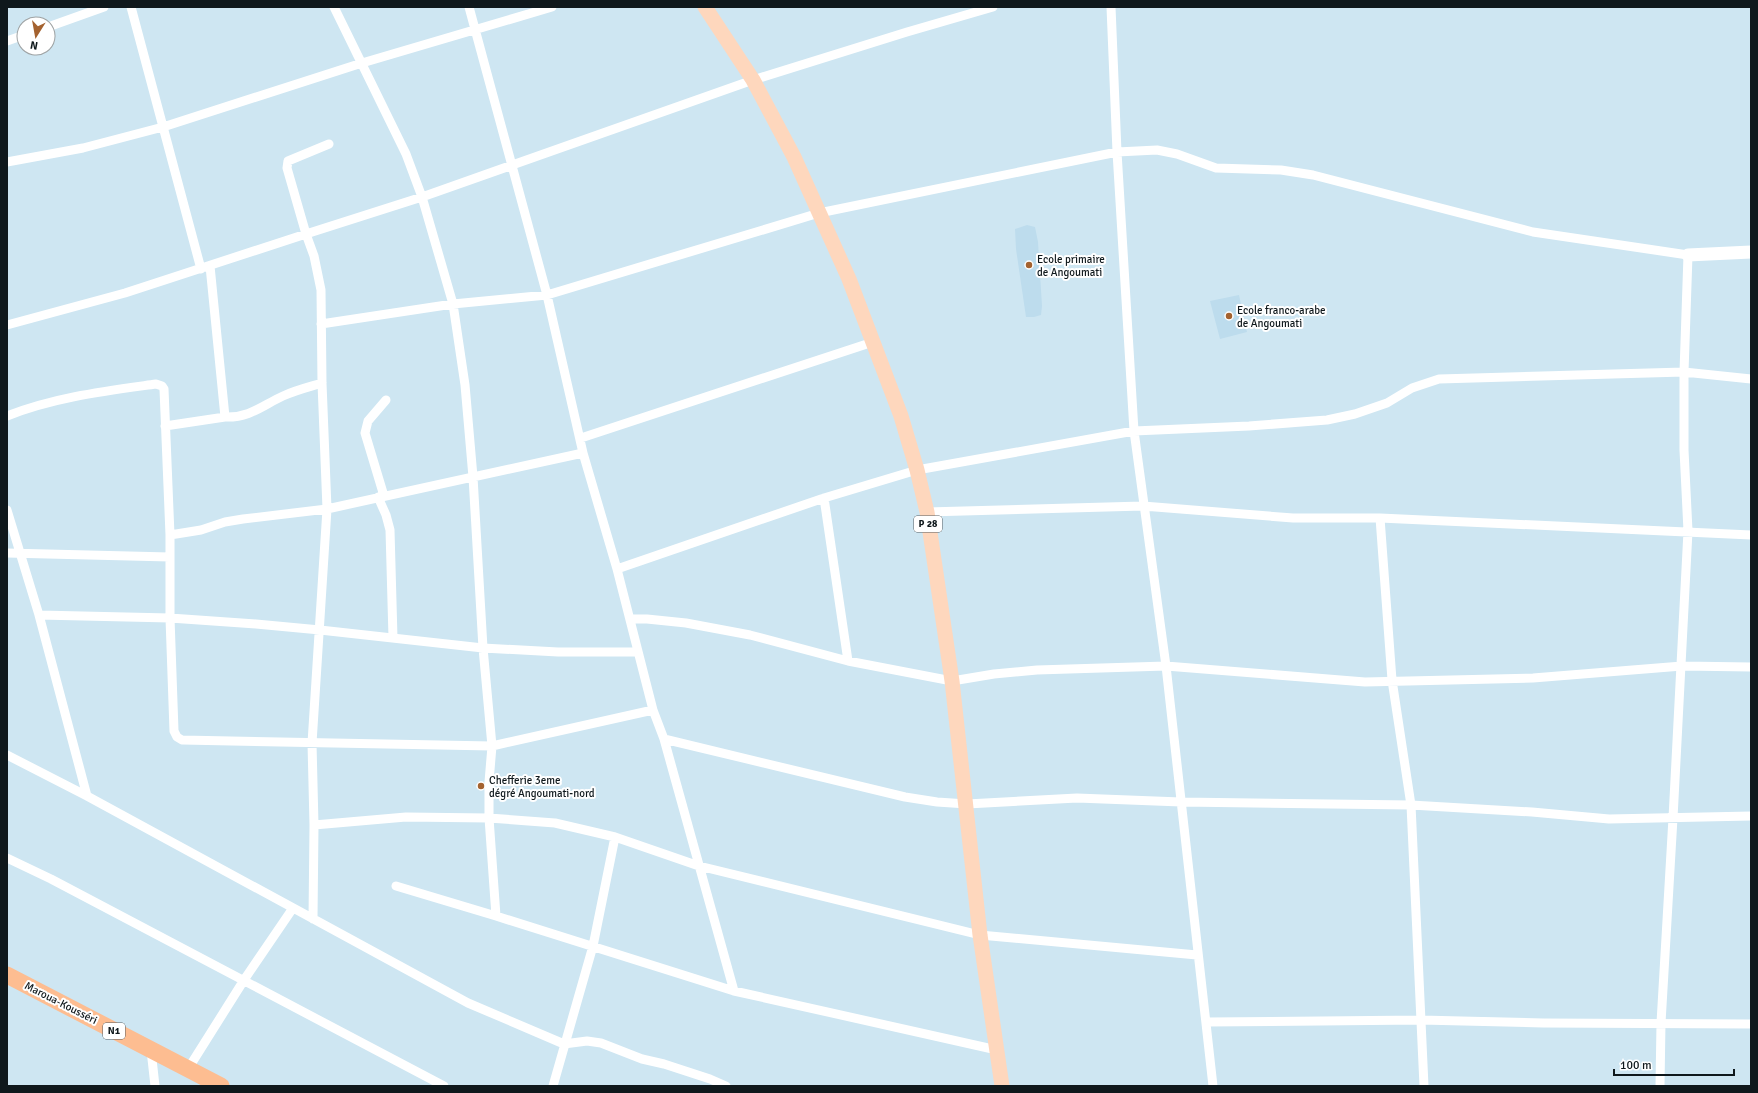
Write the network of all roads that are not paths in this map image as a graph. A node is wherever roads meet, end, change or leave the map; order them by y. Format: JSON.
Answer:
{"nodes":[{"id":1,"x":104,"y":7,"type":"edge"},
{"id":2,"x":131,"y":7,"type":"edge"},
{"id":3,"x":334,"y":7,"type":"edge"},
{"id":4,"x":470,"y":7,"type":"edge"},
{"id":5,"x":552,"y":7,"type":"edge"},
{"id":6,"x":705,"y":7,"type":"edge"},
{"id":7,"x":993,"y":7,"type":"edge"},
{"id":8,"x":1111,"y":7,"type":"edge"},
{"id":9,"x":973,"y":10,"type":"edge"},
{"id":10,"x":56,"y":24,"type":"edge"},
{"id":11,"x":476,"y":30,"type":"junction"},
{"id":12,"x":362,"y":63,"type":"junction"},
{"id":13,"x":752,"y":80,"type":"junction"},
{"id":14,"x":163,"y":127,"type":"junction"},
{"id":15,"x":329,"y":144,"type":"dead end"},
{"id":16,"x":1117,"y":152,"type":"junction"},
{"id":17,"x":7,"y":162,"type":"edge"},
{"id":18,"x":512,"y":166,"type":"junction"},
{"id":19,"x":422,"y":197,"type":"junction"},
{"id":20,"x":819,"y":213,"type":"junction"},
{"id":21,"x":306,"y":234,"type":"junction"},
{"id":22,"x":1751,"y":252,"type":"edge"},
{"id":23,"x":1688,"y":255,"type":"junction"},
{"id":24,"x":210,"y":266,"type":"junction"},
{"id":25,"x":201,"y":269,"type":"junction"},
{"id":26,"x":547,"y":295,"type":"junction"},
{"id":27,"x":453,"y":304,"type":"junction"},
{"id":28,"x":321,"y":324,"type":"junction"},
{"id":29,"x":7,"y":325,"type":"edge"},
{"id":30,"x":873,"y":342,"type":"junction"},
{"id":31,"x":1684,"y":372,"type":"junction"},
{"id":32,"x":1751,"y":379,"type":"edge"},
{"id":33,"x":322,"y":383,"type":"junction"},
{"id":34,"x":386,"y":400,"type":"dead end"},
{"id":35,"x":7,"y":416,"type":"edge"},
{"id":36,"x":225,"y":417,"type":"junction"},
{"id":37,"x":166,"y":426,"type":"junction"},
{"id":38,"x":1134,"y":431,"type":"junction"},
{"id":39,"x":581,"y":438,"type":"junction"},
{"id":40,"x":583,"y":453,"type":"junction"},
{"id":41,"x":918,"y":470,"type":"junction"},
{"id":42,"x":473,"y":477,"type":"junction"},
{"id":43,"x":381,"y":497,"type":"junction"},
{"id":44,"x":824,"y":498,"type":"junction"},
{"id":45,"x":1143,"y":506,"type":"junction"},
{"id":46,"x":327,"y":508,"type":"junction"},
{"id":47,"x":7,"y":510,"type":"edge"},
{"id":48,"x":927,"y":512,"type":"junction"},
{"id":49,"x":1380,"y":518,"type":"junction"},
{"id":50,"x":1688,"y":531,"type":"junction"},
{"id":51,"x":170,"y":535,"type":"junction"},
{"id":52,"x":1751,"y":535,"type":"edge"},
{"id":53,"x":7,"y":553,"type":"edge"},
{"id":54,"x":19,"y":553,"type":"junction"},
{"id":55,"x":170,"y":557,"type":"junction"},
{"id":56,"x":617,"y":569,"type":"junction"},
{"id":57,"x":39,"y":615,"type":"junction"},
{"id":58,"x":170,"y":618,"type":"junction"},
{"id":59,"x":630,"y":619,"type":"junction"},
{"id":60,"x":320,"y":630,"type":"junction"},
{"id":61,"x":393,"y":638,"type":"junction"},
{"id":62,"x":483,"y":648,"type":"junction"},
{"id":63,"x":638,"y":652,"type":"junction"},
{"id":64,"x":848,"y":661,"type":"junction"},
{"id":65,"x":1166,"y":666,"type":"junction"},
{"id":66,"x":1682,"y":666,"type":"junction"},
{"id":67,"x":1751,"y":667,"type":"edge"},
{"id":68,"x":1392,"y":680,"type":"junction"},
{"id":69,"x":952,"y":681,"type":"junction"},
{"id":70,"x":653,"y":710,"type":"junction"},
{"id":71,"x":664,"y":739,"type":"junction"},
{"id":72,"x":312,"y":743,"type":"junction"},
{"id":73,"x":492,"y":746,"type":"junction"},
{"id":74,"x":7,"y":755,"type":"edge"},
{"id":75,"x":87,"y":796,"type":"junction"},
{"id":76,"x":1181,"y":802,"type":"junction"},
{"id":77,"x":967,"y":804,"type":"junction"},
{"id":78,"x":1411,"y":805,"type":"junction"},
{"id":79,"x":1751,"y":816,"type":"edge"},
{"id":80,"x":489,"y":818,"type":"junction"},
{"id":81,"x":1674,"y":818,"type":"junction"},
{"id":82,"x":314,"y":825,"type":"junction"},
{"id":83,"x":615,"y":837,"type":"junction"},
{"id":84,"x":7,"y":858,"type":"edge"},
{"id":85,"x":699,"y":866,"type":"junction"},
{"id":86,"x":396,"y":886,"type":"dead end"},
{"id":87,"x":293,"y":908,"type":"junction"},
{"id":88,"x":496,"y":916,"type":"junction"},
{"id":89,"x":313,"y":919,"type":"junction"},
{"id":90,"x":980,"y":935,"type":"junction"},
{"id":91,"x":593,"y":946,"type":"junction"},
{"id":92,"x":1198,"y":955,"type":"junction"},
{"id":93,"x":7,"y":975,"type":"edge"},
{"id":94,"x":244,"y":980,"type":"junction"},
{"id":95,"x":734,"y":991,"type":"junction"},
{"id":96,"x":1421,"y":1020,"type":"junction"},
{"id":97,"x":1207,"y":1022,"type":"junction"},
{"id":98,"x":1661,"y":1023,"type":"junction"},
{"id":99,"x":1751,"y":1024,"type":"edge"},
{"id":100,"x":564,"y":1044,"type":"junction"},
{"id":101,"x":151,"y":1050,"type":"junction"},
{"id":102,"x":997,"y":1050,"type":"junction"},
{"id":103,"x":188,"y":1069,"type":"junction"},
{"id":104,"x":155,"y":1086,"type":"edge"},
{"id":105,"x":221,"y":1086,"type":"edge"},
{"id":106,"x":444,"y":1086,"type":"edge"},
{"id":107,"x":552,"y":1086,"type":"edge"},
{"id":108,"x":726,"y":1086,"type":"edge"},
{"id":109,"x":1002,"y":1086,"type":"edge"},
{"id":110,"x":1213,"y":1086,"type":"edge"},
{"id":111,"x":1424,"y":1086,"type":"edge"},
{"id":112,"x":1660,"y":1086,"type":"edge"}],
"edges":[{"from":1,"to":10,"type":"street"},
{"from":2,"to":14,"type":"street"},
{"from":3,"to":12,"type":"street"},
{"from":4,"to":11,"type":"street"},
{"from":5,"to":11,"type":"street"},
{"from":6,"to":13,"type":"main road","number":"P 28"},
{"from":7,"to":9,"type":"street"},
{"from":8,"to":16,"type":"street"},
{"from":9,"to":13,"type":"street"},
{"from":11,"to":12,"type":"street"},
{"from":11,"to":18,"type":"street"},
{"from":12,"to":14,"type":"street"},
{"from":12,"to":19,"type":"street"},
{"from":13,"to":18,"type":"street"},
{"from":13,"to":20,"type":"main road","number":"P 28"},
{"from":14,"to":17,"type":"street"},
{"from":14,"to":25,"type":"street"},
{"from":15,"to":21,"type":"street"},
{"from":16,"to":20,"type":"street"},
{"from":16,"to":23,"type":"street"},
{"from":16,"to":38,"type":"street"},
{"from":18,"to":19,"type":"street"},
{"from":18,"to":26,"type":"street"},
{"from":19,"to":21,"type":"street"},
{"from":19,"to":27,"type":"street"},
{"from":20,"to":26,"type":"street"},
{"from":20,"to":30,"type":"main road","number":"P 28"},
{"from":21,"to":24,"type":"street"},
{"from":21,"to":28,"type":"street"},
{"from":22,"to":23,"type":"street"},
{"from":23,"to":31,"type":"street"},
{"from":24,"to":25,"type":"street"},
{"from":24,"to":36,"type":"street"},
{"from":25,"to":29,"type":"street"},
{"from":26,"to":27,"type":"street"},
{"from":26,"to":39,"type":"street"},
{"from":27,"to":28,"type":"street"},
{"from":27,"to":42,"type":"street"},
{"from":28,"to":33,"type":"street"},
{"from":30,"to":39,"type":"street"},
{"from":30,"to":41,"type":"main road","number":"P 28"},
{"from":31,"to":32,"type":"street"},
{"from":31,"to":38,"type":"street"},
{"from":31,"to":50,"type":"street"},
{"from":33,"to":36,"type":"street"},
{"from":33,"to":46,"type":"street"},
{"from":34,"to":43,"type":"street"},
{"from":35,"to":37,"type":"street"},
{"from":36,"to":37,"type":"street"},
{"from":37,"to":51,"type":"street"},
{"from":38,"to":41,"type":"street"},
{"from":38,"to":45,"type":"street"},
{"from":39,"to":40,"type":"street"},
{"from":40,"to":42,"type":"street"},
{"from":40,"to":56,"type":"street"},
{"from":41,"to":44,"type":"street"},
{"from":41,"to":48,"type":"main road","number":"P 28"},
{"from":42,"to":43,"type":"street"},
{"from":42,"to":62,"type":"street"},
{"from":43,"to":46,"type":"street"},
{"from":43,"to":61,"type":"street"},
{"from":44,"to":56,"type":"street"},
{"from":44,"to":64,"type":"street"},
{"from":45,"to":48,"type":"street"},
{"from":45,"to":49,"type":"street"},
{"from":45,"to":65,"type":"street"},
{"from":46,"to":51,"type":"street"},
{"from":46,"to":60,"type":"street"},
{"from":47,"to":54,"type":"street"},
{"from":48,"to":69,"type":"main road","number":"P 28"},
{"from":49,"to":50,"type":"street"},
{"from":49,"to":68,"type":"street"},
{"from":50,"to":52,"type":"street"},
{"from":50,"to":66,"type":"street"},
{"from":51,"to":55,"type":"street"},
{"from":53,"to":54,"type":"street"},
{"from":54,"to":55,"type":"street"},
{"from":54,"to":57,"type":"street"},
{"from":55,"to":58,"type":"street"},
{"from":56,"to":59,"type":"street"},
{"from":57,"to":58,"type":"street"},
{"from":57,"to":75,"type":"street"},
{"from":58,"to":60,"type":"street"},
{"from":58,"to":72,"type":"street"},
{"from":59,"to":63,"type":"street"},
{"from":59,"to":64,"type":"street"},
{"from":60,"to":61,"type":"street"},
{"from":60,"to":72,"type":"street"},
{"from":61,"to":62,"type":"street"},
{"from":62,"to":63,"type":"street"},
{"from":62,"to":73,"type":"street"},
{"from":63,"to":70,"type":"street"},
{"from":64,"to":69,"type":"street"},
{"from":65,"to":68,"type":"street"},
{"from":65,"to":69,"type":"street"},
{"from":65,"to":76,"type":"street"},
{"from":66,"to":67,"type":"street"},
{"from":66,"to":68,"type":"street"},
{"from":66,"to":81,"type":"street"},
{"from":68,"to":78,"type":"street"},
{"from":69,"to":77,"type":"main road","number":"P 28"},
{"from":70,"to":71,"type":"street"},
{"from":70,"to":73,"type":"street"},
{"from":71,"to":77,"type":"street"},
{"from":71,"to":85,"type":"street"},
{"from":72,"to":73,"type":"street"},
{"from":72,"to":82,"type":"street"},
{"from":73,"to":80,"type":"street"},
{"from":74,"to":75,"type":"street"},
{"from":75,"to":87,"type":"street"},
{"from":76,"to":77,"type":"street"},
{"from":76,"to":78,"type":"street"},
{"from":76,"to":92,"type":"street"},
{"from":77,"to":90,"type":"main road","number":"P 28"},
{"from":78,"to":81,"type":"street"},
{"from":78,"to":96,"type":"street"},
{"from":79,"to":81,"type":"street"},
{"from":80,"to":82,"type":"street"},
{"from":80,"to":83,"type":"street"},
{"from":80,"to":88,"type":"street"},
{"from":81,"to":98,"type":"street"},
{"from":82,"to":89,"type":"street"},
{"from":83,"to":85,"type":"street"},
{"from":83,"to":91,"type":"street"},
{"from":84,"to":94,"type":"street"},
{"from":85,"to":90,"type":"street"},
{"from":85,"to":95,"type":"street"},
{"from":86,"to":88,"type":"street"},
{"from":87,"to":89,"type":"street"},
{"from":87,"to":94,"type":"street"},
{"from":88,"to":91,"type":"street"},
{"from":89,"to":100,"type":"street"},
{"from":90,"to":92,"type":"street"},
{"from":90,"to":102,"type":"main road","number":"P 28"},
{"from":91,"to":95,"type":"street"},
{"from":91,"to":100,"type":"street"},
{"from":92,"to":97,"type":"street"},
{"from":93,"to":101,"type":"highway","name":"Maroua-Kousséri","number":"N1"},
{"from":94,"to":103,"type":"street"},
{"from":94,"to":106,"type":"street"},
{"from":95,"to":102,"type":"street"},
{"from":96,"to":97,"type":"street"},
{"from":96,"to":98,"type":"street"},
{"from":96,"to":111,"type":"street"},
{"from":97,"to":110,"type":"street"},
{"from":98,"to":99,"type":"street"},
{"from":98,"to":112,"type":"street"},
{"from":100,"to":107,"type":"street"},
{"from":100,"to":108,"type":"street"},
{"from":101,"to":103,"type":"highway","name":"Maroua-Kousséri","number":"N1"},
{"from":101,"to":104,"type":"street"},
{"from":102,"to":109,"type":"main road","number":"P 28"},
{"from":103,"to":105,"type":"highway","name":"Maroua-Kousséri","number":"N1"}]}
